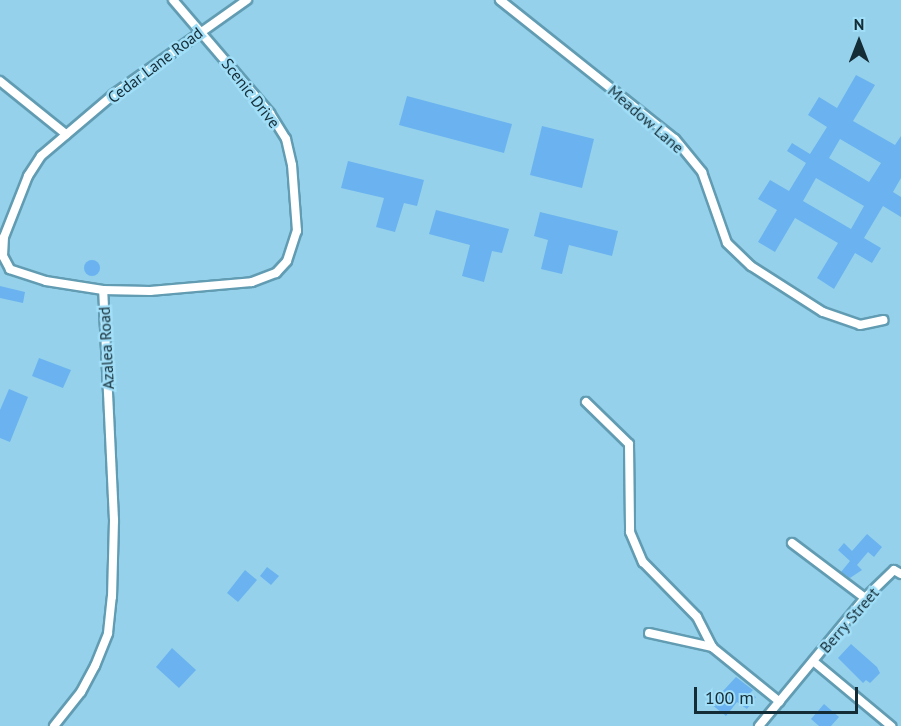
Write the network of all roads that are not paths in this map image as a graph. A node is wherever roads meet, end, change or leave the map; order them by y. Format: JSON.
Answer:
{"nodes":[{"id":1,"x":173,"y":0,"type":"edge"},
{"id":2,"x":247,"y":0,"type":"edge"},
{"id":3,"x":500,"y":0,"type":"edge"},
{"id":4,"x":200,"y":31,"type":"junction"},
{"id":5,"x":0,"y":81,"type":"edge"},
{"id":6,"x":66,"y":135,"type":"junction"},
{"id":7,"x":103,"y":290,"type":"junction"},
{"id":8,"x":883,"y":320,"type":"dead end"},
{"id":9,"x":586,"y":402,"type":"dead end"},
{"id":10,"x":792,"y":543,"type":"dead end"},
{"id":11,"x":897,"y":572,"type":"edge"},
{"id":12,"x":866,"y":598,"type":"junction"},
{"id":13,"x":649,"y":633,"type":"dead end"},
{"id":14,"x":712,"y":647,"type":"junction"},
{"id":15,"x":813,"y":661,"type":"junction"},
{"id":16,"x":780,"y":702,"type":"junction"},
{"id":17,"x":54,"y":726,"type":"edge"},
{"id":18,"x":759,"y":726,"type":"edge"},
{"id":19,"x":891,"y":726,"type":"edge"}],
"edges":[{"from":1,"to":4,"type":"street","name":"Scenic Drive"},
{"from":2,"to":4,"type":"street","name":"Cedar Lane Road"},
{"from":3,"to":8,"type":"street","name":"Meadow Lane"},
{"from":4,"to":6,"type":"street","name":"Cedar Lane Road"},
{"from":4,"to":7,"type":"street","name":"Scenic Drive"},
{"from":5,"to":6,"type":"street"},
{"from":6,"to":7,"type":"street","name":"Azalea Road"},
{"from":7,"to":17,"type":"street","name":"Azalea Road"},
{"from":9,"to":14,"type":"street"},
{"from":10,"to":12,"type":"street"},
{"from":11,"to":12,"type":"street","name":"Berry Street"},
{"from":12,"to":15,"type":"street","name":"Berry Street"},
{"from":13,"to":14,"type":"street"},
{"from":14,"to":16,"type":"street"},
{"from":15,"to":16,"type":"street","name":"Berry Street"},
{"from":15,"to":19,"type":"street"},
{"from":16,"to":18,"type":"street","name":"Berry Street"}]}
